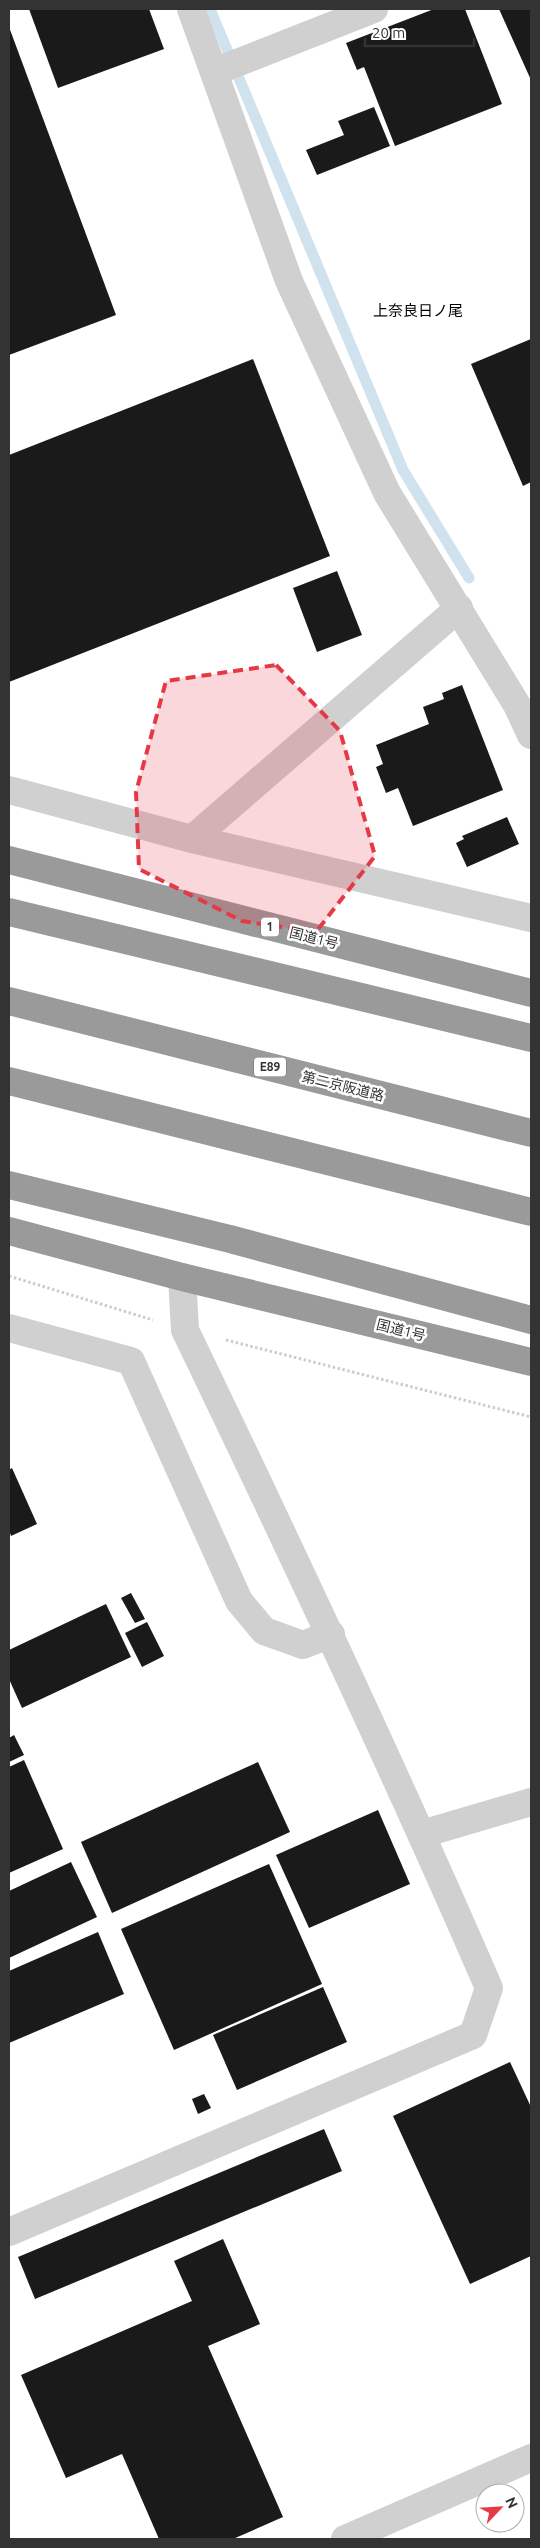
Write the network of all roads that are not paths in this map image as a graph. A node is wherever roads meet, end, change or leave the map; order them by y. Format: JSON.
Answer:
{"nodes":[{"id":1,"x":191,"y":9,"type":"edge"},
{"id":2,"x":374,"y":9,"type":"edge"},
{"id":3,"x":214,"y":72,"type":"junction"},
{"id":4,"x":459,"y":608,"type":"junction"},
{"id":5,"x":531,"y":735,"type":"edge"},
{"id":6,"x":9,"y":790,"type":"edge"},
{"id":7,"x":192,"y":839,"type":"junction"},
{"id":8,"x":9,"y":860,"type":"edge"},
{"id":9,"x":9,"y":912,"type":"edge"},
{"id":10,"x":531,"y":918,"type":"edge"},
{"id":11,"x":531,"y":993,"type":"edge"},
{"id":12,"x":9,"y":1001,"type":"edge"},
{"id":13,"x":531,"y":1038,"type":"edge"},
{"id":14,"x":9,"y":1082,"type":"edge"},
{"id":15,"x":531,"y":1134,"type":"edge"},
{"id":16,"x":9,"y":1185,"type":"edge"},
{"id":17,"x":531,"y":1212,"type":"edge"},
{"id":18,"x":9,"y":1231,"type":"edge"},
{"id":19,"x":182,"y":1277,"type":"junction"},
{"id":20,"x":531,"y":1320,"type":"edge"},
{"id":21,"x":9,"y":1328,"type":"edge"},
{"id":22,"x":531,"y":1362,"type":"edge"},
{"id":23,"x":331,"y":1634,"type":"junction"},
{"id":24,"x":531,"y":1802,"type":"edge"},
{"id":25,"x":422,"y":1834,"type":"junction"},
{"id":26,"x":9,"y":2232,"type":"edge"},
{"id":27,"x":531,"y":2458,"type":"edge"},
{"id":28,"x":345,"y":2539,"type":"edge"}],
"edges":[{"from":1,"to":3,"type":"street"},
{"from":2,"to":3,"type":"street"},
{"from":3,"to":4,"type":"street"},
{"from":4,"to":5,"type":"street"},
{"from":4,"to":7,"type":"street"},
{"from":6,"to":7,"type":"street"},
{"from":7,"to":10,"type":"street"},
{"from":8,"to":11,"type":"highway","name":"国道1号","number":"1"},
{"from":9,"to":13,"type":"highway"},
{"from":12,"to":15,"type":"highway","name":"第二京阪道路","number":"E89"},
{"from":14,"to":17,"type":"highway"},
{"from":16,"to":20,"type":"highway"},
{"from":18,"to":19,"type":"highway","name":"国道1号"},
{"from":19,"to":22,"type":"highway","name":"国道1号"},
{"from":19,"to":23,"type":"street"},
{"from":21,"to":23,"type":"street"},
{"from":23,"to":25,"type":"street"},
{"from":24,"to":25,"type":"street"},
{"from":25,"to":26,"type":"street"},
{"from":27,"to":28,"type":"street"}]}
